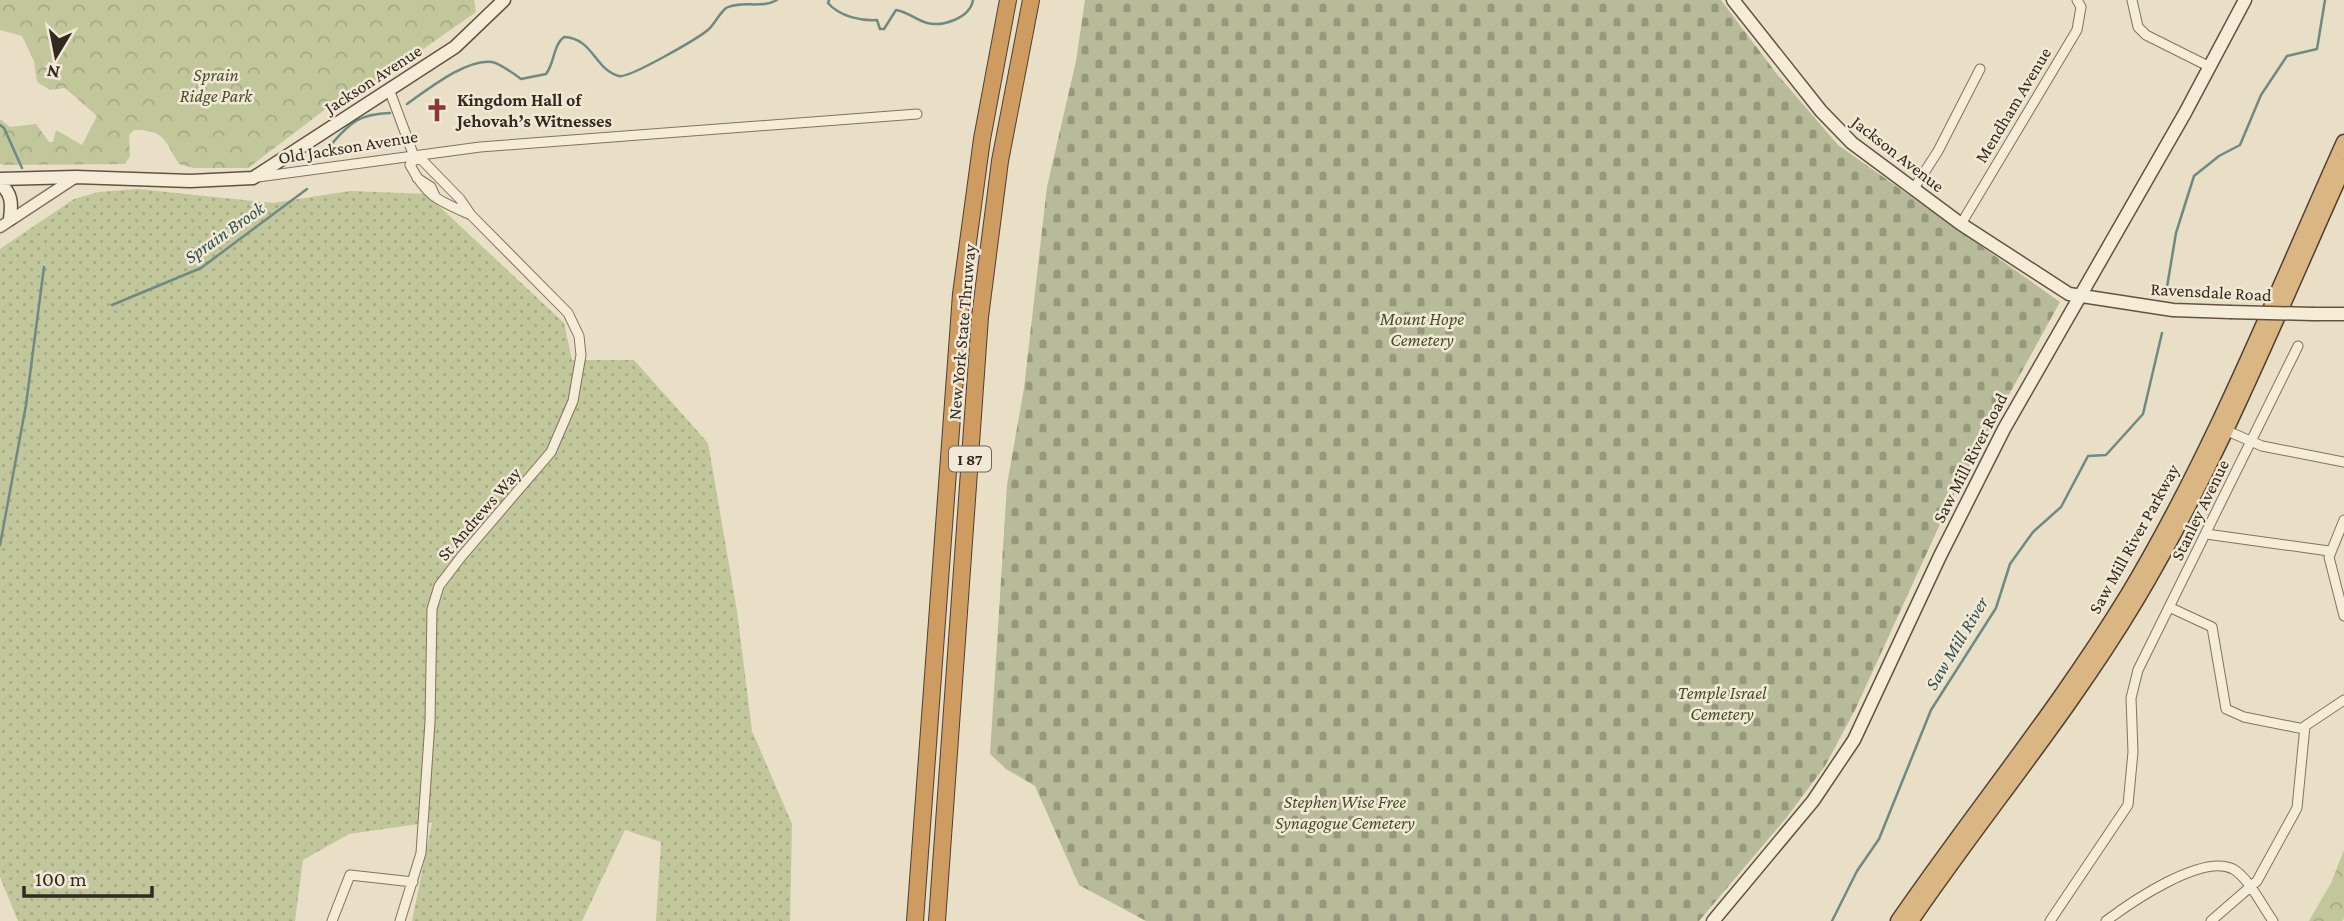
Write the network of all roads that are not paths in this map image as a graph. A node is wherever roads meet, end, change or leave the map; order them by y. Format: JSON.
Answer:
{"nodes":[{"id":1,"x":504,"y":0,"type":"edge"},
{"id":2,"x":998,"y":0,"type":"edge"},
{"id":3,"x":1008,"y":0,"type":"edge"},
{"id":4,"x":1031,"y":0,"type":"edge"},
{"id":5,"x":1733,"y":0,"type":"edge"},
{"id":6,"x":2077,"y":0,"type":"edge"},
{"id":7,"x":2132,"y":0,"type":"edge"},
{"id":8,"x":2245,"y":0,"type":"edge"},
{"id":9,"x":2210,"y":67,"type":"junction"},
{"id":10,"x":1980,"y":69,"type":"dead end"},
{"id":11,"x":389,"y":89,"type":"junction"},
{"id":12,"x":987,"y":108,"type":"junction"},
{"id":13,"x":917,"y":114,"type":"dead end"},
{"id":14,"x":2344,"y":142,"type":"edge"},
{"id":15,"x":413,"y":156,"type":"junction"},
{"id":16,"x":2344,"y":167,"type":"edge"},
{"id":17,"x":432,"y":170,"type":"junction"},
{"id":18,"x":76,"y":177,"type":"junction"},
{"id":19,"x":253,"y":178,"type":"junction"},
{"id":20,"x":419,"y":178,"type":"junction"},
{"id":21,"x":0,"y":181,"type":"edge"},
{"id":22,"x":445,"y":184,"type":"junction"},
{"id":23,"x":1913,"y":190,"type":"junction"},
{"id":24,"x":435,"y":196,"type":"junction"},
{"id":25,"x":471,"y":215,"type":"junction"},
{"id":26,"x":5,"y":223,"type":"edge"},
{"id":27,"x":1961,"y":224,"type":"junction"},
{"id":28,"x":2077,"y":296,"type":"junction"},
{"id":29,"x":2344,"y":314,"type":"edge"},
{"id":30,"x":2298,"y":346,"type":"dead end"},
{"id":31,"x":2225,"y":430,"type":"junction"},
{"id":32,"x":2251,"y":442,"type":"junction"},
{"id":33,"x":2344,"y":461,"type":"edge"},
{"id":34,"x":2344,"y":520,"type":"edge"},
{"id":35,"x":2206,"y":534,"type":"junction"},
{"id":36,"x":2329,"y":551,"type":"junction"},
{"id":37,"x":2169,"y":607,"type":"junction"},
{"id":38,"x":2344,"y":617,"type":"edge"},
{"id":39,"x":2344,"y":700,"type":"edge"},
{"id":40,"x":2304,"y":729,"type":"junction"},
{"id":41,"x":413,"y":882,"type":"junction"},
{"id":42,"x":2250,"y":888,"type":"junction"},
{"id":43,"x":332,"y":921,"type":"edge"},
{"id":44,"x":400,"y":921,"type":"edge"},
{"id":45,"x":915,"y":921,"type":"edge"},
{"id":46,"x":937,"y":921,"type":"edge"},
{"id":47,"x":1713,"y":921,"type":"edge"},
{"id":48,"x":1898,"y":921,"type":"edge"},
{"id":49,"x":1910,"y":921,"type":"edge"},
{"id":50,"x":2050,"y":921,"type":"edge"},
{"id":51,"x":2106,"y":921,"type":"edge"},
{"id":52,"x":2211,"y":921,"type":"edge"},
{"id":53,"x":2273,"y":921,"type":"edge"}],
"edges":[{"from":1,"to":11,"type":"main road","name":"Jackson Avenue"},
{"from":2,"to":12,"type":"highway"},
{"from":3,"to":12,"type":"highway","name":"New York State Thruway","number":"I 87"},
{"from":4,"to":46,"type":"highway","name":"New York State Thruway","number":"I 87"},
{"from":5,"to":23,"type":"main road","name":"Jackson Avenue"},
{"from":6,"to":27,"type":"street","name":"Mendham Avenue"},
{"from":7,"to":9,"type":"street"},
{"from":8,"to":9,"type":"main road","name":"Saw Mill River Road"},
{"from":9,"to":28,"type":"main road","name":"Saw Mill River Road"},
{"from":10,"to":23,"type":"street"},
{"from":11,"to":15,"type":"street"},
{"from":11,"to":19,"type":"main road","name":"Jackson Avenue"},
{"from":12,"to":45,"type":"highway","name":"New York State Thruway","number":"I 87"},
{"from":13,"to":15,"type":"street","name":"Old Jackson Avenue"},
{"from":14,"to":48,"type":"highway","name":"Saw Mill River Parkway"},
{"from":15,"to":17,"type":"street","name":"St Andrews Way"},
{"from":15,"to":19,"type":"street","name":"Old Jackson Avenue"},
{"from":15,"to":20,"type":"street"},
{"from":16,"to":31,"type":"highway","name":"Saw Mill River Parkway"},
{"from":17,"to":20,"type":"street"},
{"from":17,"to":22,"type":"street","name":"St Andrews Way"},
{"from":18,"to":19,"type":"main road","name":"Old Jackson Avenue"},
{"from":18,"to":21,"type":"main road"},
{"from":18,"to":26,"type":"street"},
{"from":20,"to":24,"type":"street","name":"St Andrews Way"},
{"from":21,"to":26,"type":"main road"},
{"from":22,"to":24,"type":"street"},
{"from":22,"to":25,"type":"street","name":"St Andrews Way"},
{"from":23,"to":27,"type":"main road","name":"Jackson Avenue"},
{"from":24,"to":25,"type":"street","name":"St Andrews Way"},
{"from":25,"to":41,"type":"street","name":"St Andrews Way"},
{"from":27,"to":28,"type":"main road","name":"Jackson Avenue"},
{"from":28,"to":29,"type":"main road","name":"Ravensdale Road","bridge":true},
{"from":28,"to":47,"type":"main road","name":"Saw Mill River Road"},
{"from":30,"to":32,"type":"street","name":"Stanley Avenue"},
{"from":31,"to":32,"type":"street"},
{"from":31,"to":49,"type":"highway","name":"Saw Mill River Parkway"},
{"from":32,"to":33,"type":"street"},
{"from":32,"to":35,"type":"street","name":"Stanley Avenue"},
{"from":34,"to":36,"type":"street"},
{"from":35,"to":36,"type":"street"},
{"from":35,"to":37,"type":"street","name":"Stanley Avenue"},
{"from":36,"to":38,"type":"street"},
{"from":37,"to":40,"type":"street"},
{"from":37,"to":50,"type":"street","name":"Stanley Avenue"},
{"from":39,"to":40,"type":"street"},
{"from":40,"to":42,"type":"street"},
{"from":41,"to":43,"type":"street"},
{"from":41,"to":44,"type":"street","name":"St Andrews Way"},
{"from":42,"to":51,"type":"street"},
{"from":42,"to":52,"type":"street"},
{"from":42,"to":53,"type":"street"}]}
